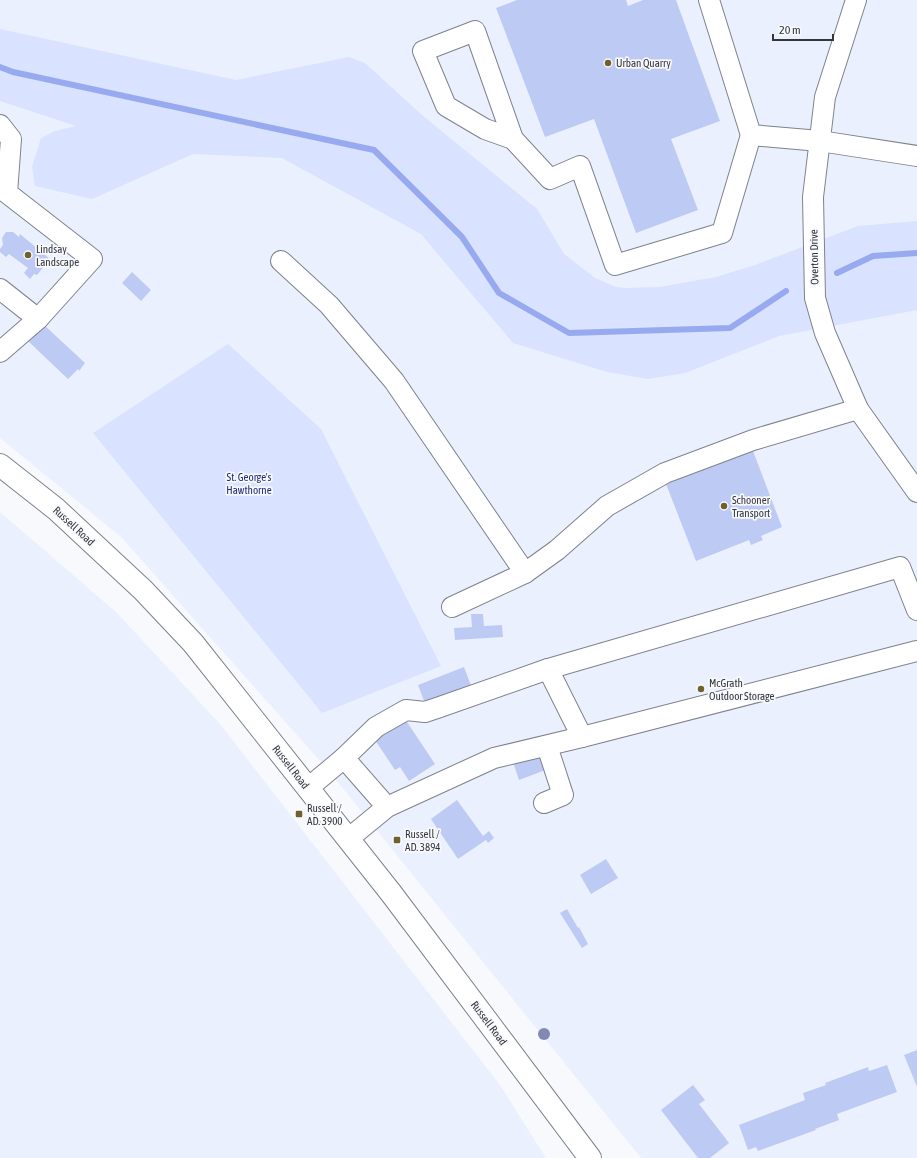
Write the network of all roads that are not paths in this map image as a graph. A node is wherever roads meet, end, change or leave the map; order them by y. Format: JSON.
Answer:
{"nodes":[{"id":1,"x":708,"y":0,"type":"edge"},
{"id":2,"x":856,"y":0,"type":"edge"},
{"id":3,"x":0,"y":125,"type":"edge"},
{"id":4,"x":751,"y":135,"type":"junction"},
{"id":5,"x":513,"y":139,"type":"junction"},
{"id":6,"x":820,"y":141,"type":"junction"},
{"id":7,"x":917,"y":156,"type":"edge"},
{"id":8,"x":4,"y":197,"type":"edge"},
{"id":9,"x":281,"y":261,"type":"dead end"},
{"id":10,"x":0,"y":289,"type":"edge"},
{"id":11,"x":38,"y":319,"type":"junction"},
{"id":12,"x":0,"y":352,"type":"edge"},
{"id":13,"x":858,"y":409,"type":"junction"},
{"id":14,"x":0,"y":465,"type":"edge"},
{"id":15,"x":917,"y":492,"type":"edge"},
{"id":16,"x":525,"y":573,"type":"junction"},
{"id":17,"x":452,"y":607,"type":"dead end"},
{"id":18,"x":917,"y":610,"type":"edge"},
{"id":19,"x":917,"y":651,"type":"edge"},
{"id":20,"x":548,"y":670,"type":"junction"},
{"id":21,"x":582,"y":737,"type":"junction"},
{"id":22,"x":547,"y":746,"type":"junction"},
{"id":23,"x":344,"y":758,"type":"junction"},
{"id":24,"x":308,"y":788,"type":"junction"},
{"id":25,"x":544,"y":803,"type":"dead end"},
{"id":26,"x":387,"y":807,"type":"junction"},
{"id":27,"x":348,"y":839,"type":"junction"},
{"id":28,"x":590,"y":1158,"type":"edge"}],
"edges":[{"from":1,"to":4,"type":"street"},
{"from":2,"to":6,"type":"street","name":"Overton Drive"},
{"from":3,"to":8,"type":"street"},
{"from":4,"to":5,"type":"street"},
{"from":4,"to":6,"type":"street"},
{"from":5,"to":5,"type":"street"},
{"from":6,"to":7,"type":"street"},
{"from":6,"to":13,"type":"street","name":"Overton Drive"},
{"from":8,"to":11,"type":"street"},
{"from":9,"to":16,"type":"street"},
{"from":10,"to":11,"type":"street"},
{"from":11,"to":12,"type":"street"},
{"from":13,"to":15,"type":"street","name":"Overton Drive"},
{"from":13,"to":16,"type":"street"},
{"from":14,"to":24,"type":"main road","name":"Russell Road"},
{"from":16,"to":17,"type":"street"},
{"from":18,"to":20,"type":"street"},
{"from":19,"to":21,"type":"street"},
{"from":20,"to":21,"type":"street"},
{"from":20,"to":23,"type":"street"},
{"from":21,"to":22,"type":"street"},
{"from":22,"to":25,"type":"street"},
{"from":22,"to":26,"type":"street"},
{"from":23,"to":24,"type":"street"},
{"from":23,"to":26,"type":"street"},
{"from":24,"to":27,"type":"main road","name":"Russell Road"},
{"from":26,"to":27,"type":"street"},
{"from":27,"to":28,"type":"main road","name":"Russell Road"}]}
